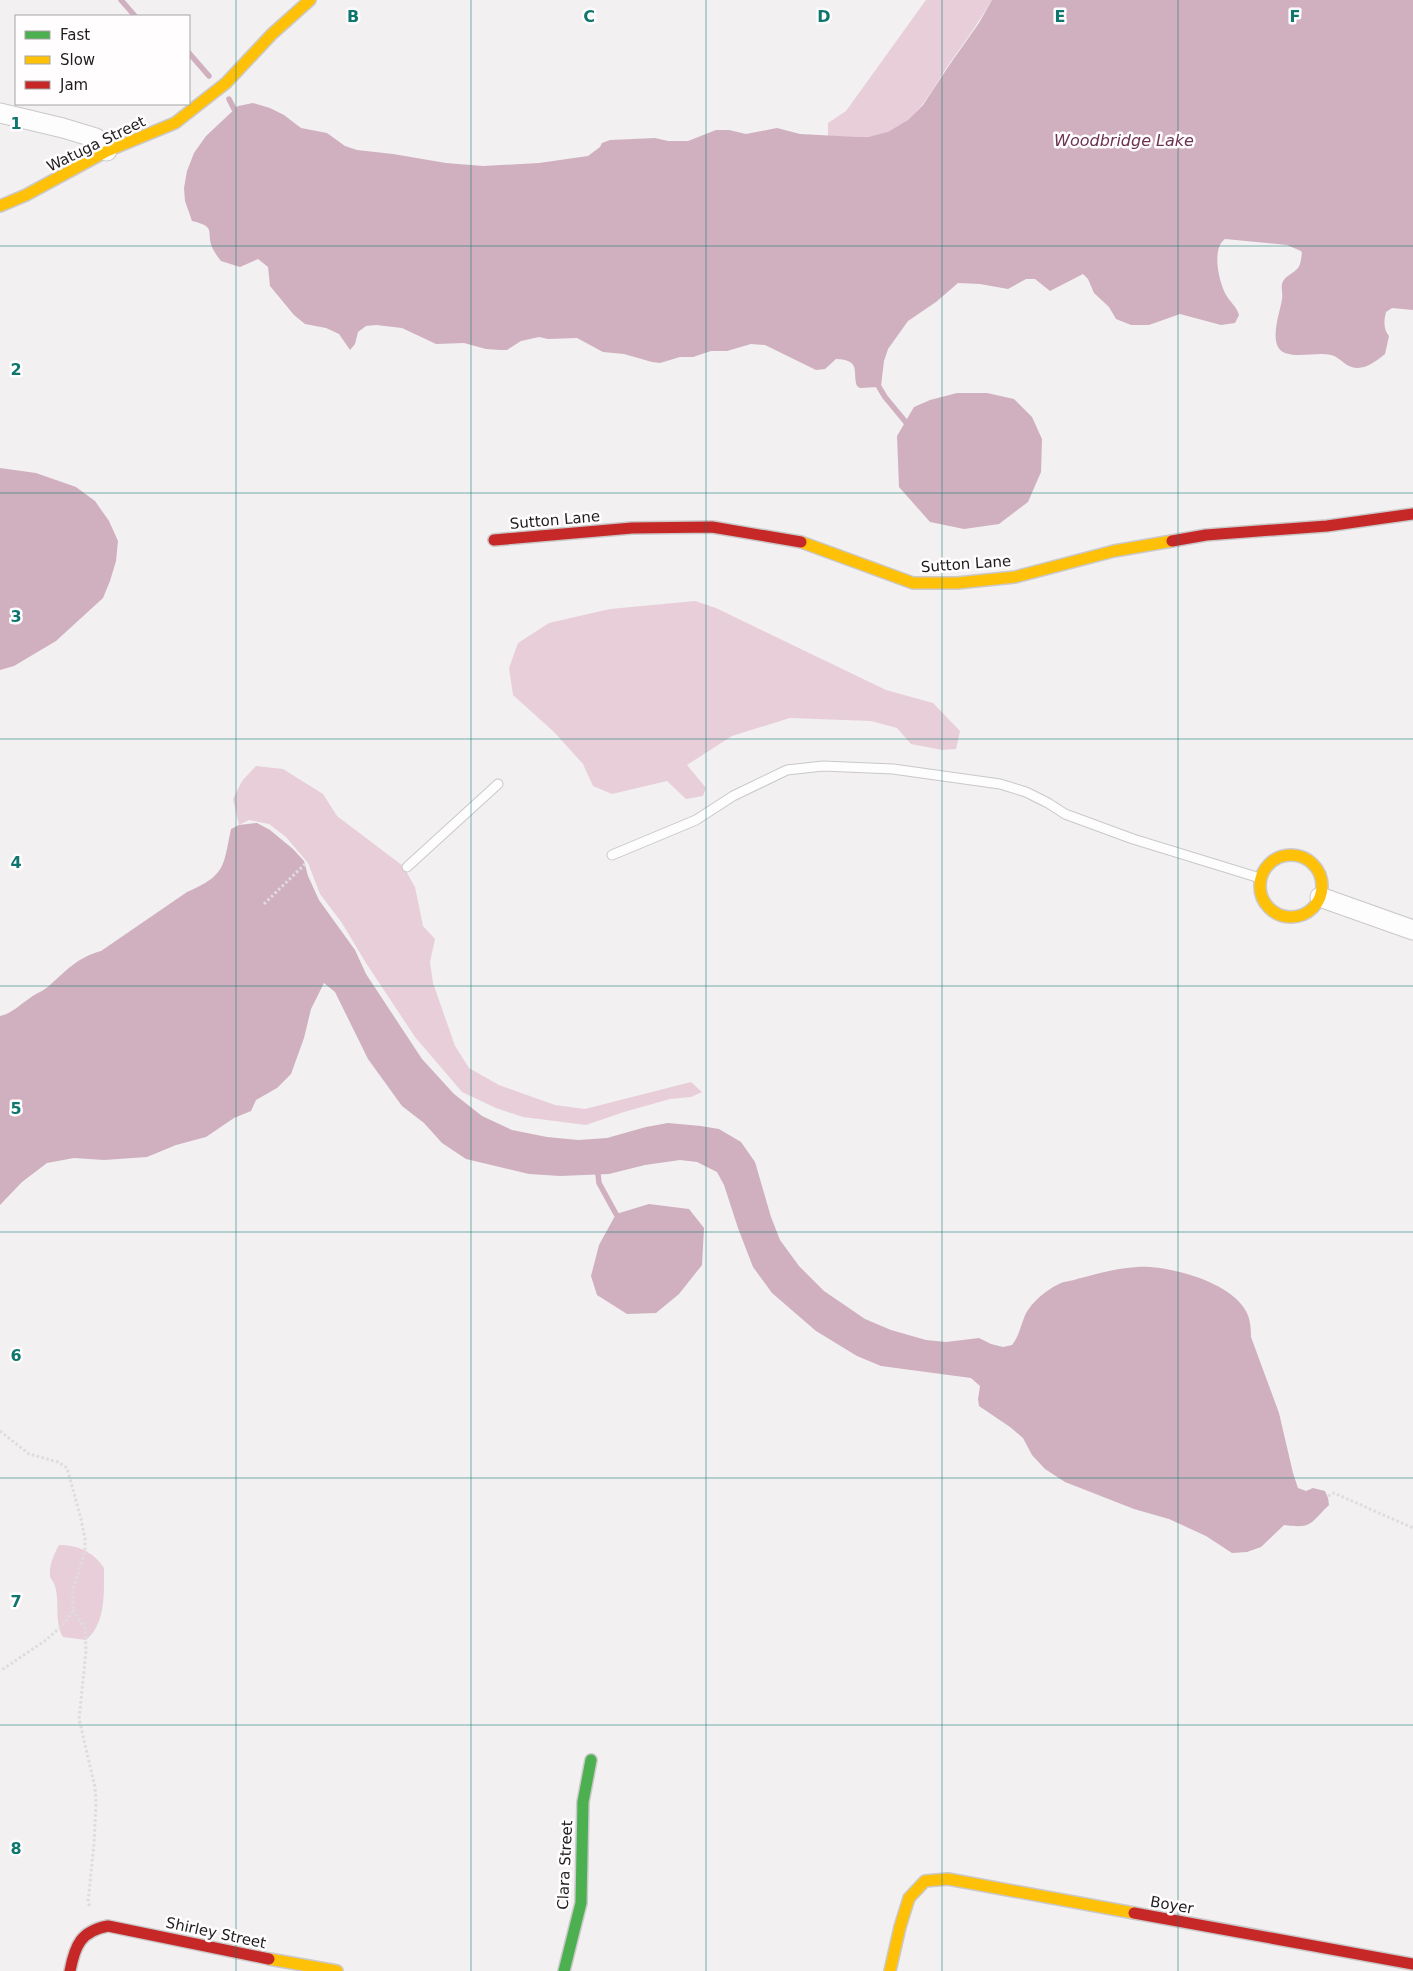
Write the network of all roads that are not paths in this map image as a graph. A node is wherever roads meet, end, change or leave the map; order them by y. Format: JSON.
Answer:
{"nodes":[{"id":1,"x":310,"y":0,"type":"edge"},
{"id":2,"x":0,"y":113,"type":"edge"},
{"id":3,"x":107,"y":151,"type":"junction"},
{"id":4,"x":0,"y":206,"type":"edge"},
{"id":5,"x":1413,"y":514,"type":"edge"},
{"id":6,"x":494,"y":540,"type":"dead end"},
{"id":7,"x":498,"y":784,"type":"dead end"},
{"id":8,"x":612,"y":856,"type":"dead end"},
{"id":9,"x":407,"y":866,"type":"dead end"},
{"id":10,"x":1260,"y":878,"type":"junction"},
{"id":11,"x":1320,"y":897,"type":"junction"},
{"id":12,"x":1413,"y":930,"type":"edge"},
{"id":13,"x":591,"y":1760,"type":"dead end"},
{"id":14,"x":1413,"y":1964,"type":"edge"},
{"id":15,"x":70,"y":1971,"type":"edge"},
{"id":16,"x":337,"y":1971,"type":"edge"},
{"id":17,"x":564,"y":1971,"type":"edge"},
{"id":18,"x":890,"y":1971,"type":"edge"}],
"edges":[{"from":1,"to":3,"type":"street","name":"Watuga Street"},
{"from":2,"to":3,"type":"street"},
{"from":3,"to":4,"type":"street","name":"Watuga Street"},
{"from":5,"to":6,"type":"street","name":"Sutton Lane"},
{"from":7,"to":9,"type":"lane"},
{"from":8,"to":10,"type":"lane"},
{"from":10,"to":11,"type":"street"},
{"from":10,"to":11,"type":"street"},
{"from":11,"to":12,"type":"street"},
{"from":13,"to":17,"type":"street","name":"Clara Street"},
{"from":14,"to":18,"type":"street","name":"Boyer"},
{"from":15,"to":16,"type":"street","name":"Shirley Street"}]}
